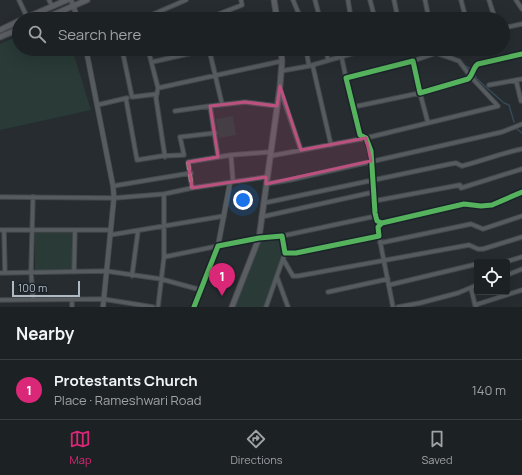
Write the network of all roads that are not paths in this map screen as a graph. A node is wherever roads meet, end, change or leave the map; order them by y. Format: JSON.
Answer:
{"nodes":[{"id":1,"x":19,"y":0,"type":"edge"},
{"id":2,"x":49,"y":0,"type":"edge"},
{"id":3,"x":67,"y":0,"type":"edge"},
{"id":4,"x":71,"y":0,"type":"edge"},
{"id":5,"x":87,"y":0,"type":"edge"},
{"id":6,"x":186,"y":0,"type":"edge"},
{"id":7,"x":241,"y":0,"type":"edge"},
{"id":8,"x":274,"y":0,"type":"edge"},
{"id":9,"x":294,"y":0,"type":"edge"},
{"id":10,"x":315,"y":0,"type":"edge"},
{"id":11,"x":348,"y":0,"type":"edge"},
{"id":12,"x":370,"y":0,"type":"edge"},
{"id":13,"x":394,"y":0,"type":"edge"},
{"id":14,"x":425,"y":0,"type":"edge"},
{"id":15,"x":461,"y":0,"type":"edge"},
{"id":16,"x":489,"y":0,"type":"edge"},
{"id":17,"x":516,"y":0,"type":"edge"},
{"id":18,"x":52,"y":6,"type":"junction"},
{"id":19,"x":74,"y":6,"type":"junction"},
{"id":20,"x":522,"y":9,"type":"edge"},
{"id":21,"x":23,"y":12,"type":"edge"},
{"id":22,"x":38,"y":12,"type":"edge"},
{"id":23,"x":60,"y":12,"type":"edge"},
{"id":24,"x":76,"y":12,"type":"edge"},
{"id":25,"x":158,"y":12,"type":"edge"},
{"id":26,"x":224,"y":12,"type":"edge"},
{"id":27,"x":276,"y":12,"type":"edge"},
{"id":28,"x":298,"y":12,"type":"edge"},
{"id":29,"x":318,"y":12,"type":"edge"},
{"id":30,"x":350,"y":12,"type":"edge"},
{"id":31,"x":373,"y":12,"type":"edge"},
{"id":32,"x":397,"y":12,"type":"edge"},
{"id":33,"x":427,"y":12,"type":"edge"},
{"id":34,"x":464,"y":12,"type":"edge"},
{"id":35,"x":493,"y":12,"type":"edge"},
{"id":36,"x":12,"y":24,"type":"edge"},
{"id":37,"x":522,"y":24,"type":"edge"},
{"id":38,"x":510,"y":27,"type":"edge"},
{"id":39,"x":1,"y":28,"type":"edge"},
{"id":40,"x":12,"y":32,"type":"edge"},
{"id":41,"x":0,"y":37,"type":"edge"},
{"id":42,"x":522,"y":54,"type":"edge"},
{"id":43,"x":87,"y":56,"type":"edge"},
{"id":44,"x":123,"y":56,"type":"edge"},
{"id":45,"x":150,"y":56,"type":"edge"},
{"id":46,"x":179,"y":56,"type":"edge"},
{"id":47,"x":212,"y":56,"type":"edge"},
{"id":48,"x":282,"y":56,"type":"edge"},
{"id":49,"x":307,"y":56,"type":"edge"},
{"id":50,"x":327,"y":56,"type":"edge"},
{"id":51,"x":340,"y":56,"type":"edge"},
{"id":52,"x":424,"y":56,"type":"edge"},
{"id":53,"x":448,"y":56,"type":"edge"},
{"id":54,"x":328,"y":60,"type":"junction"},
{"id":55,"x":342,"y":60,"type":"dead end"},
{"id":56,"x":282,"y":61,"type":"junction"},
{"id":57,"x":413,"y":61,"type":"junction"},
{"id":58,"x":152,"y":62,"type":"junction"},
{"id":59,"x":308,"y":66,"type":"junction"},
{"id":60,"x":313,"y":67,"type":"dead end"},
{"id":61,"x":281,"y":71,"type":"junction"},
{"id":62,"x":216,"y":75,"type":"junction"},
{"id":63,"x":471,"y":76,"type":"junction"},
{"id":64,"x":346,"y":78,"type":"junction"},
{"id":65,"x":522,"y":79,"type":"edge"},
{"id":66,"x":516,"y":80,"type":"junction"},
{"id":67,"x":280,"y":86,"type":"junction"},
{"id":68,"x":489,"y":86,"type":"dead end"},
{"id":69,"x":158,"y":88,"type":"junction"},
{"id":70,"x":420,"y":93,"type":"junction"},
{"id":71,"x":157,"y":94,"type":"junction"},
{"id":72,"x":132,"y":97,"type":"junction"},
{"id":73,"x":126,"y":98,"type":"junction"},
{"id":74,"x":521,"y":102,"type":"edge"},
{"id":75,"x":222,"y":104,"type":"junction"},
{"id":76,"x":97,"y":105,"type":"junction"},
{"id":77,"x":210,"y":106,"type":"junction"},
{"id":78,"x":277,"y":106,"type":"junction"},
{"id":79,"x":353,"y":107,"type":"junction"},
{"id":80,"x":175,"y":111,"type":"dead end"},
{"id":81,"x":428,"y":123,"type":"junction"},
{"id":82,"x":522,"y":124,"type":"edge"},
{"id":83,"x":516,"y":126,"type":"junction"},
{"id":84,"x":522,"y":129,"type":"edge"},
{"id":85,"x":215,"y":133,"type":"junction"},
{"id":86,"x":366,"y":138,"type":"junction"},
{"id":87,"x":331,"y":145,"type":"junction"},
{"id":88,"x":522,"y":149,"type":"edge"},
{"id":89,"x":301,"y":150,"type":"junction"},
{"id":90,"x":270,"y":154,"type":"junction"},
{"id":91,"x":231,"y":155,"type":"junction"},
{"id":92,"x":218,"y":156,"type":"junction"},
{"id":93,"x":165,"y":157,"type":"junction"},
{"id":94,"x":371,"y":161,"type":"junction"},
{"id":95,"x":522,"y":169,"type":"edge"},
{"id":96,"x":190,"y":173,"type":"junction"},
{"id":97,"x":266,"y":177,"type":"junction"},
{"id":98,"x":372,"y":181,"type":"junction"},
{"id":99,"x":232,"y":182,"type":"junction"},
{"id":100,"x":266,"y":184,"type":"junction"},
{"id":101,"x":113,"y":186,"type":"junction"},
{"id":102,"x":192,"y":188,"type":"junction"},
{"id":103,"x":374,"y":192,"type":"junction"},
{"id":104,"x":522,"y":192,"type":"edge"},
{"id":105,"x":164,"y":194,"type":"junction"},
{"id":106,"x":0,"y":197,"type":"edge"},
{"id":107,"x":33,"y":197,"type":"junction"},
{"id":108,"x":114,"y":198,"type":"junction"},
{"id":109,"x":374,"y":201,"type":"junction"},
{"id":110,"x":264,"y":203,"type":"junction"},
{"id":111,"x":224,"y":216,"type":"junction"},
{"id":112,"x":376,"y":216,"type":"junction"},
{"id":113,"x":522,"y":216,"type":"edge"},
{"id":114,"x":262,"y":217,"type":"junction"},
{"id":115,"x":382,"y":223,"type":"junction"},
{"id":116,"x":164,"y":226,"type":"junction"},
{"id":117,"x":2,"y":230,"type":"edge"},
{"id":118,"x":32,"y":230,"type":"junction"},
{"id":119,"x":75,"y":230,"type":"junction"},
{"id":120,"x":110,"y":230,"type":"junction"},
{"id":121,"x":138,"y":231,"type":"junction"},
{"id":122,"x":110,"y":235,"type":"junction"},
{"id":123,"x":282,"y":236,"type":"junction"},
{"id":124,"x":379,"y":236,"type":"junction"},
{"id":125,"x":522,"y":237,"type":"edge"},
{"id":126,"x":259,"y":238,"type":"junction"},
{"id":127,"x":380,"y":243,"type":"junction"},
{"id":128,"x":218,"y":246,"type":"junction"},
{"id":129,"x":285,"y":253,"type":"junction"},
{"id":130,"x":164,"y":257,"type":"junction"},
{"id":131,"x":522,"y":257,"type":"edge"},
{"id":132,"x":283,"y":259,"type":"junction"},
{"id":133,"x":384,"y":261,"type":"junction"},
{"id":134,"x":510,"y":261,"type":"edge"},
{"id":135,"x":474,"y":265,"type":"edge"},
{"id":136,"x":522,"y":269,"type":"edge"},
{"id":137,"x":106,"y":271,"type":"junction"},
{"id":138,"x":5,"y":272,"type":"junction"},
{"id":139,"x":31,"y":272,"type":"junction"},
{"id":140,"x":74,"y":272,"type":"junction"},
{"id":141,"x":0,"y":273,"type":"edge"},
{"id":142,"x":510,"y":273,"type":"edge"},
{"id":143,"x":132,"y":276,"type":"junction"},
{"id":144,"x":276,"y":276,"type":"junction"},
{"id":145,"x":161,"y":279,"type":"junction"},
{"id":146,"x":388,"y":279,"type":"junction"},
{"id":147,"x":389,"y":285,"type":"junction"},
{"id":148,"x":474,"y":286,"type":"edge"},
{"id":149,"x":471,"y":288,"type":"junction"},
{"id":150,"x":201,"y":290,"type":"junction"},
{"id":151,"x":522,"y":290,"type":"edge"},
{"id":152,"x":328,"y":292,"type":"dead end"},
{"id":153,"x":104,"y":298,"type":"junction"},
{"id":154,"x":33,"y":299,"type":"junction"},
{"id":155,"x":72,"y":299,"type":"junction"},
{"id":156,"x":0,"y":300,"type":"edge"},
{"id":157,"x":132,"y":305,"type":"edge"},
{"id":158,"x":476,"y":306,"type":"edge"},
{"id":159,"x":72,"y":307,"type":"edge"},
{"id":160,"x":103,"y":307,"type":"edge"},
{"id":161,"x":153,"y":307,"type":"edge"},
{"id":162,"x":158,"y":307,"type":"edge"},
{"id":163,"x":194,"y":307,"type":"edge"},
{"id":164,"x":232,"y":307,"type":"edge"},
{"id":165,"x":266,"y":307,"type":"edge"},
{"id":166,"x":288,"y":307,"type":"edge"},
{"id":167,"x":393,"y":307,"type":"edge"},
{"id":168,"x":398,"y":307,"type":"edge"}],
"edges":[{"from":1,"to":21,"type":"street"},
{"from":2,"to":18,"type":"street"},
{"from":3,"to":18,"type":"main road"},
{"from":4,"to":19,"type":"street"},
{"from":5,"to":19,"type":"main road"},
{"from":6,"to":25,"type":"street"},
{"from":7,"to":26,"type":"street"},
{"from":8,"to":27,"type":"main road"},
{"from":9,"to":28,"type":"street"},
{"from":10,"to":29,"type":"street"},
{"from":11,"to":30,"type":"street"},
{"from":12,"to":31,"type":"street"},
{"from":13,"to":32,"type":"street"},
{"from":14,"to":33,"type":"street"},
{"from":15,"to":34,"type":"street"},
{"from":16,"to":35,"type":"street"},
{"from":17,"to":20,"type":"street"},
{"from":18,"to":22,"type":"main road"},
{"from":19,"to":23,"type":"main road"},
{"from":19,"to":24,"type":"street"},
{"from":36,"to":39,"type":"main road"},
{"from":37,"to":38,"type":"street"},
{"from":40,"to":41,"type":"main road"},
{"from":42,"to":63,"type":"street"},
{"from":43,"to":76,"type":"street"},
{"from":44,"to":72,"type":"street"},
{"from":45,"to":58,"type":"street"},
{"from":46,"to":58,"type":"street"},
{"from":47,"to":62,"type":"street"},
{"from":48,"to":56,"type":"main road"},
{"from":49,"to":59,"type":"street"},
{"from":50,"to":54,"type":"street"},
{"from":51,"to":54,"type":"street"},
{"from":52,"to":57,"type":"street"},
{"from":53,"to":63,"type":"street"},
{"from":54,"to":59,"type":"street"},
{"from":55,"to":64,"type":"street"},
{"from":56,"to":61,"type":"main road"},
{"from":56,"to":62,"type":"street"},
{"from":57,"to":64,"type":"street"},
{"from":57,"to":70,"type":"street"},
{"from":58,"to":69,"type":"street"},
{"from":59,"to":61,"type":"street"},
{"from":60,"to":87,"type":"street"},
{"from":61,"to":67,"type":"main road"},
{"from":62,"to":69,"type":"street"},
{"from":62,"to":75,"type":"street"},
{"from":63,"to":70,"type":"street"},
{"from":63,"to":81,"type":"street"},
{"from":64,"to":79,"type":"street"},
{"from":65,"to":66,"type":"street"},
{"from":66,"to":68,"type":"street"},
{"from":66,"to":74,"type":"street"},
{"from":67,"to":78,"type":"main road"},
{"from":67,"to":89,"type":"street"},
{"from":69,"to":71,"type":"street"},
{"from":70,"to":79,"type":"street"},
{"from":70,"to":81,"type":"street"},
{"from":71,"to":72,"type":"street"},
{"from":71,"to":93,"type":"street"},
{"from":72,"to":73,"type":"street"},
{"from":73,"to":76,"type":"street"},
{"from":73,"to":93,"type":"street"},
{"from":75,"to":77,"type":"street"},
{"from":75,"to":78,"type":"street"},
{"from":76,"to":101,"type":"street"},
{"from":77,"to":80,"type":"street"},
{"from":77,"to":85,"type":"street"},
{"from":78,"to":90,"type":"main road"},
{"from":79,"to":86,"type":"street"},
{"from":81,"to":86,"type":"street"},
{"from":82,"to":83,"type":"street"},
{"from":83,"to":84,"type":"street"},
{"from":83,"to":94,"type":"street"},
{"from":85,"to":92,"type":"street"},
{"from":85,"to":93,"type":"street"},
{"from":86,"to":87,"type":"street"},
{"from":86,"to":94,"type":"street"},
{"from":87,"to":89,"type":"street"},
{"from":88,"to":98,"type":"street"},
{"from":89,"to":90,"type":"street"},
{"from":90,"to":91,"type":"street"},
{"from":90,"to":97,"type":"main road"},
{"from":91,"to":92,"type":"street"},
{"from":91,"to":99,"type":"street"},
{"from":92,"to":96,"type":"street"},
{"from":94,"to":98,"type":"street"},
{"from":94,"to":100,"type":"street"},
{"from":95,"to":109,"type":"street"},
{"from":96,"to":101,"type":"street"},
{"from":96,"to":102,"type":"street"},
{"from":97,"to":99,"type":"street"},
{"from":97,"to":100,"type":"main road"},
{"from":98,"to":103,"type":"street"},
{"from":98,"to":110,"type":"street"},
{"from":99,"to":102,"type":"street"},
{"from":99,"to":111,"type":"street"},
{"from":100,"to":110,"type":"main road"},
{"from":101,"to":108,"type":"street"},
{"from":102,"to":105,"type":"street"},
{"from":103,"to":109,"type":"street"},
{"from":103,"to":114,"type":"street"},
{"from":104,"to":115,"type":"street"},
{"from":105,"to":108,"type":"street"},
{"from":105,"to":116,"type":"street"},
{"from":106,"to":107,"type":"street"},
{"from":107,"to":108,"type":"street"},
{"from":107,"to":118,"type":"street"},
{"from":108,"to":120,"type":"street"},
{"from":109,"to":112,"type":"street"},
{"from":110,"to":114,"type":"main road"},
{"from":111,"to":116,"type":"street"},
{"from":111,"to":128,"type":"street"},
{"from":112,"to":115,"type":"street"},
{"from":112,"to":123,"type":"street"},
{"from":113,"to":127,"type":"street"},
{"from":114,"to":126,"type":"main road"},
{"from":115,"to":124,"type":"street"},
{"from":116,"to":121,"type":"street"},
{"from":116,"to":130,"type":"street"},
{"from":117,"to":118,"type":"street"},
{"from":117,"to":138,"type":"street"},
{"from":118,"to":119,"type":"street"},
{"from":118,"to":139,"type":"street"},
{"from":119,"to":120,"type":"street"},
{"from":119,"to":140,"type":"street"},
{"from":120,"to":122,"type":"street"},
{"from":121,"to":122,"type":"street"},
{"from":121,"to":143,"type":"street"},
{"from":122,"to":137,"type":"street"},
{"from":123,"to":126,"type":"street"},
{"from":123,"to":129,"type":"street"},
{"from":124,"to":127,"type":"street"},
{"from":124,"to":129,"type":"street"},
{"from":125,"to":133,"type":"street"},
{"from":126,"to":128,"type":"street"},
{"from":126,"to":164,"type":"main road"},
{"from":127,"to":133,"type":"street"},
{"from":128,"to":130,"type":"street"},
{"from":128,"to":150,"type":"street"},
{"from":129,"to":132,"type":"street"},
{"from":130,"to":145,"type":"street"},
{"from":131,"to":134,"type":"street"},
{"from":132,"to":133,"type":"street"},
{"from":132,"to":144,"type":"street"},
{"from":133,"to":146,"type":"street"},
{"from":135,"to":147,"type":"street"},
{"from":136,"to":142,"type":"street"},
{"from":137,"to":140,"type":"street"},
{"from":137,"to":143,"type":"street"},
{"from":137,"to":153,"type":"street"},
{"from":138,"to":139,"type":"street"},
{"from":138,"to":141,"type":"street"},
{"from":139,"to":140,"type":"street"},
{"from":139,"to":154,"type":"street"},
{"from":143,"to":145,"type":"street"},
{"from":144,"to":165,"type":"street"},
{"from":144,"to":166,"type":"street"},
{"from":145,"to":150,"type":"street"},
{"from":145,"to":162,"type":"street"},
{"from":146,"to":147,"type":"street"},
{"from":146,"to":152,"type":"street"},
{"from":147,"to":167,"type":"street"},
{"from":148,"to":149,"type":"street"},
{"from":149,"to":158,"type":"street"},
{"from":149,"to":168,"type":"street"},
{"from":150,"to":163,"type":"street"},
{"from":151,"to":158,"type":"street"},
{"from":153,"to":155,"type":"street"},
{"from":153,"to":157,"type":"street"},
{"from":153,"to":160,"type":"street"},
{"from":154,"to":155,"type":"street"},
{"from":154,"to":156,"type":"street"},
{"from":155,"to":159,"type":"street"},
{"from":157,"to":161,"type":"street"}]}
